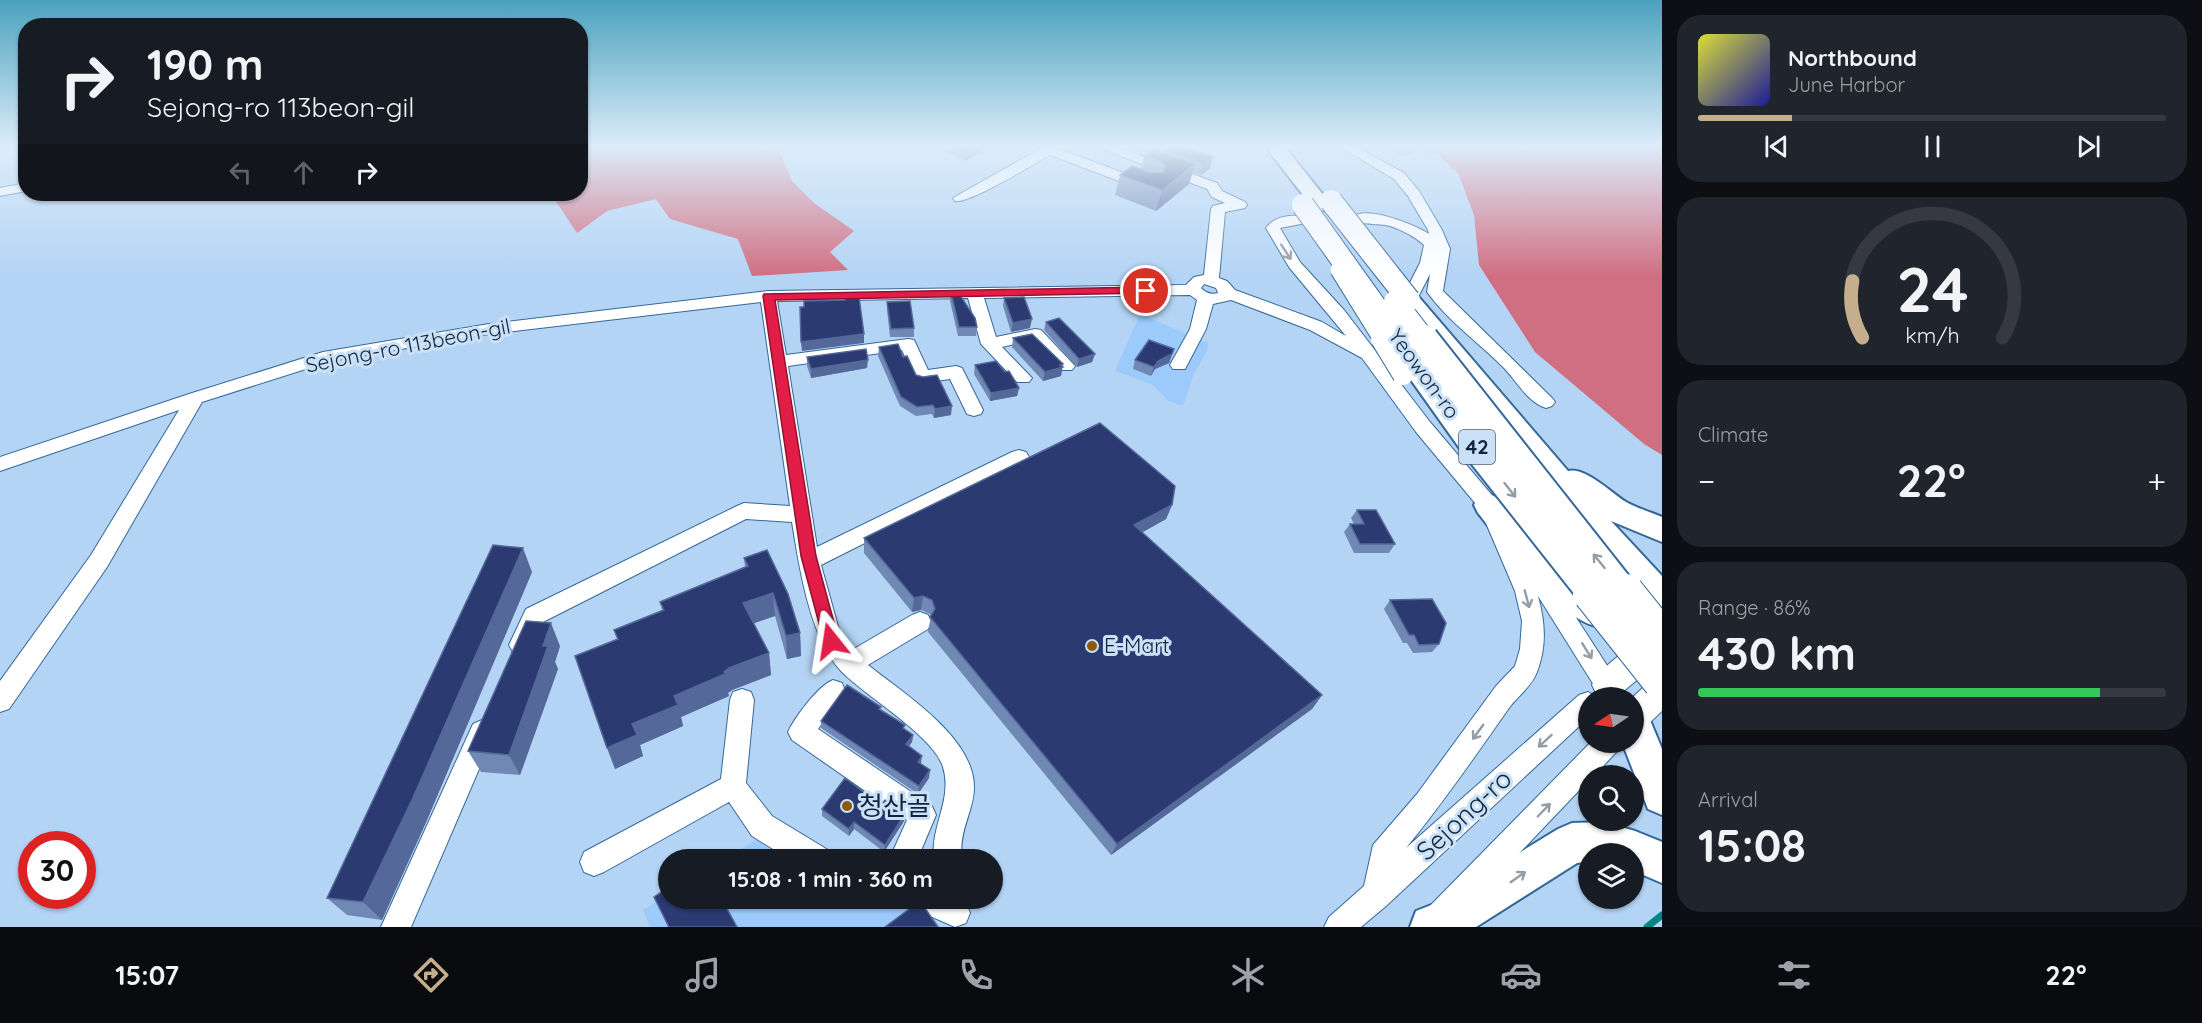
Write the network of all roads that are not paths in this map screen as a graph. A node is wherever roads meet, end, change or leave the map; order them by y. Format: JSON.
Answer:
{"nodes":[{"id":1,"x":976,"y":189,"type":"edge"},
{"id":2,"x":1214,"y":189,"type":"edge"},
{"id":3,"x":1297,"y":189,"type":"edge"},
{"id":4,"x":1302,"y":189,"type":"edge"},
{"id":5,"x":1305,"y":189,"type":"edge"},
{"id":6,"x":1409,"y":189,"type":"edge"},
{"id":7,"x":960,"y":198,"type":"dead end"},
{"id":8,"x":1314,"y":208,"type":"junction"},
{"id":9,"x":1359,"y":218,"type":"dead end"},
{"id":10,"x":1378,"y":219,"type":"junction"},
{"id":11,"x":1431,"y":230,"type":"junction"},
{"id":12,"x":1211,"y":280,"type":"junction"},
{"id":13,"x":980,"y":293,"type":"junction"},
{"id":14,"x":1228,"y":293,"type":"junction"},
{"id":15,"x":1317,"y":293,"type":"junction"},
{"id":16,"x":1200,"y":294,"type":"junction"},
{"id":17,"x":768,"y":296,"type":"junction"},
{"id":18,"x":1409,"y":300,"type":"junction"},
{"id":19,"x":1295,"y":317,"type":"junction"},
{"id":20,"x":995,"y":343,"type":"junction"},
{"id":21,"x":778,"y":362,"type":"junction"},
{"id":22,"x":1179,"y":365,"type":"dead end"},
{"id":23,"x":1066,"y":366,"type":"dead end"},
{"id":24,"x":1394,"y":374,"type":"junction"},
{"id":25,"x":1023,"y":378,"type":"dead end"},
{"id":26,"x":195,"y":398,"type":"junction"},
{"id":27,"x":1546,"y":402,"type":"dead end"},
{"id":28,"x":974,"y":410,"type":"dead end"},
{"id":29,"x":1508,"y":420,"type":"junction"},
{"id":30,"x":1019,"y":457,"type":"dead end"},
{"id":31,"x":0,"y":464,"type":"edge"},
{"id":32,"x":1489,"y":505,"type":"junction"},
{"id":33,"x":1583,"y":509,"type":"junction"},
{"id":34,"x":802,"y":515,"type":"junction"},
{"id":35,"x":1662,"y":530,"type":"edge"},
{"id":36,"x":809,"y":561,"type":"junction"},
{"id":37,"x":1662,"y":596,"type":"edge"},
{"id":38,"x":920,"y":622,"type":"dead end"},
{"id":39,"x":1662,"y":640,"type":"edge"},
{"id":40,"x":849,"y":664,"type":"junction"},
{"id":41,"x":510,"y":669,"type":"edge"},
{"id":42,"x":1662,"y":681,"type":"edge"},
{"id":43,"x":1597,"y":687,"type":"edge"},
{"id":44,"x":1612,"y":687,"type":"edge"},
{"id":45,"x":1662,"y":690,"type":"edge"},
{"id":46,"x":833,"y":691,"type":"dead end"},
{"id":47,"x":742,"y":700,"type":"dead end"},
{"id":48,"x":0,"y":701,"type":"edge"},
{"id":49,"x":1644,"y":707,"type":"edge"},
{"id":50,"x":491,"y":712,"type":"edge"},
{"id":51,"x":1578,"y":717,"type":"edge"},
{"id":52,"x":1644,"y":750,"type":"edge"},
{"id":53,"x":1598,"y":753,"type":"edge"},
{"id":54,"x":733,"y":786,"type":"junction"},
{"id":55,"x":1662,"y":796,"type":"edge"},
{"id":56,"x":800,"y":849,"type":"edge"},
{"id":57,"x":908,"y":849,"type":"edge"},
{"id":58,"x":947,"y":849,"type":"edge"},
{"id":59,"x":594,"y":862,"type":"dead end"},
{"id":60,"x":1662,"y":864,"type":"edge"},
{"id":61,"x":1376,"y":896,"type":"junction"},
{"id":62,"x":1430,"y":926,"type":"edge"},
{"id":63,"x":396,"y":927,"type":"edge"},
{"id":64,"x":1339,"y":927,"type":"edge"}],
"edges":[{"from":1,"to":7,"type":"street"},
{"from":2,"to":12,"type":"street"},
{"from":3,"to":8,"type":"highway","name":"Yeowon-ro","number":"42"},
{"from":4,"to":8,"type":"highway","name":"Yeowon-ro","number":"42"},
{"from":5,"to":8,"type":"highway"},
{"from":6,"to":11,"type":"street"},
{"from":8,"to":15,"type":"street","one_way":true},
{"from":8,"to":18,"type":"highway","bridge":true},
{"from":8,"to":24,"type":"street","bridge":true},
{"from":39,"to":8,"type":"highway","name":"Yeowon-ro","number":"42","one_way":true,"bridge":true},
{"from":8,"to":42,"type":"highway","name":"Yeowon-ro","number":"42","one_way":true,"bridge":true},
{"from":9,"to":10,"type":"street"},
{"from":10,"to":11,"type":"street"},
{"from":10,"to":11,"type":"street"},
{"from":11,"to":18,"type":"street"},
{"from":11,"to":27,"type":"street"},
{"from":12,"to":14,"type":"street"},
{"from":12,"to":16,"type":"street"},
{"from":13,"to":16,"type":"street","name":"Sejong-ro 113beon-gil"},
{"from":13,"to":17,"type":"street","name":"Sejong-ro 113beon-gil"},
{"from":13,"to":20,"type":"street"},
{"from":14,"to":16,"type":"street"},
{"from":14,"to":19,"type":"street"},
{"from":15,"to":19,"type":"street"},
{"from":15,"to":24,"type":"street"},
{"from":16,"to":22,"type":"street"},
{"from":17,"to":21,"type":"street"},
{"from":17,"to":26,"type":"street","name":"Sejong-ro 113beon-gil"},
{"from":18,"to":29,"type":"highway"},
{"from":19,"to":24,"type":"street"},
{"from":20,"to":23,"type":"street"},
{"from":20,"to":25,"type":"street"},
{"from":21,"to":28,"type":"street"},
{"from":21,"to":34,"type":"street"},
{"from":24,"to":32,"type":"street"},
{"from":26,"to":31,"type":"street","name":"Sejong-ro 113beon-gil"},
{"from":26,"to":48,"type":"street"},
{"from":29,"to":33,"type":"highway"},
{"from":29,"to":35,"type":"highway"},
{"from":30,"to":36,"type":"street"},
{"from":32,"to":33,"type":"highway"},
{"from":32,"to":43,"type":"street","one_way":true},
{"from":32,"to":61,"type":"street","one_way":true},
{"from":33,"to":37,"type":"highway"},
{"from":34,"to":36,"type":"street"},
{"from":34,"to":41,"type":"street"},
{"from":36,"to":40,"type":"street"},
{"from":38,"to":40,"type":"street"},
{"from":39,"to":44,"type":"main road","name":"Sejong-ro"},
{"from":40,"to":58,"type":"street"},
{"from":45,"to":49,"type":"main road"},
{"from":46,"to":57,"type":"street"},
{"from":47,"to":54,"type":"street"},
{"from":50,"to":63,"type":"street"},
{"from":51,"to":61,"type":"street","name":"Sejong-ro","one_way":true},
{"from":52,"to":55,"type":"highway"},
{"from":62,"to":53,"type":"street","one_way":true},
{"from":54,"to":56,"type":"street"},
{"from":54,"to":59,"type":"street"},
{"from":62,"to":60,"type":"highway","one_way":true},
{"from":61,"to":64,"type":"street","name":"Sejong-ro"}]}
